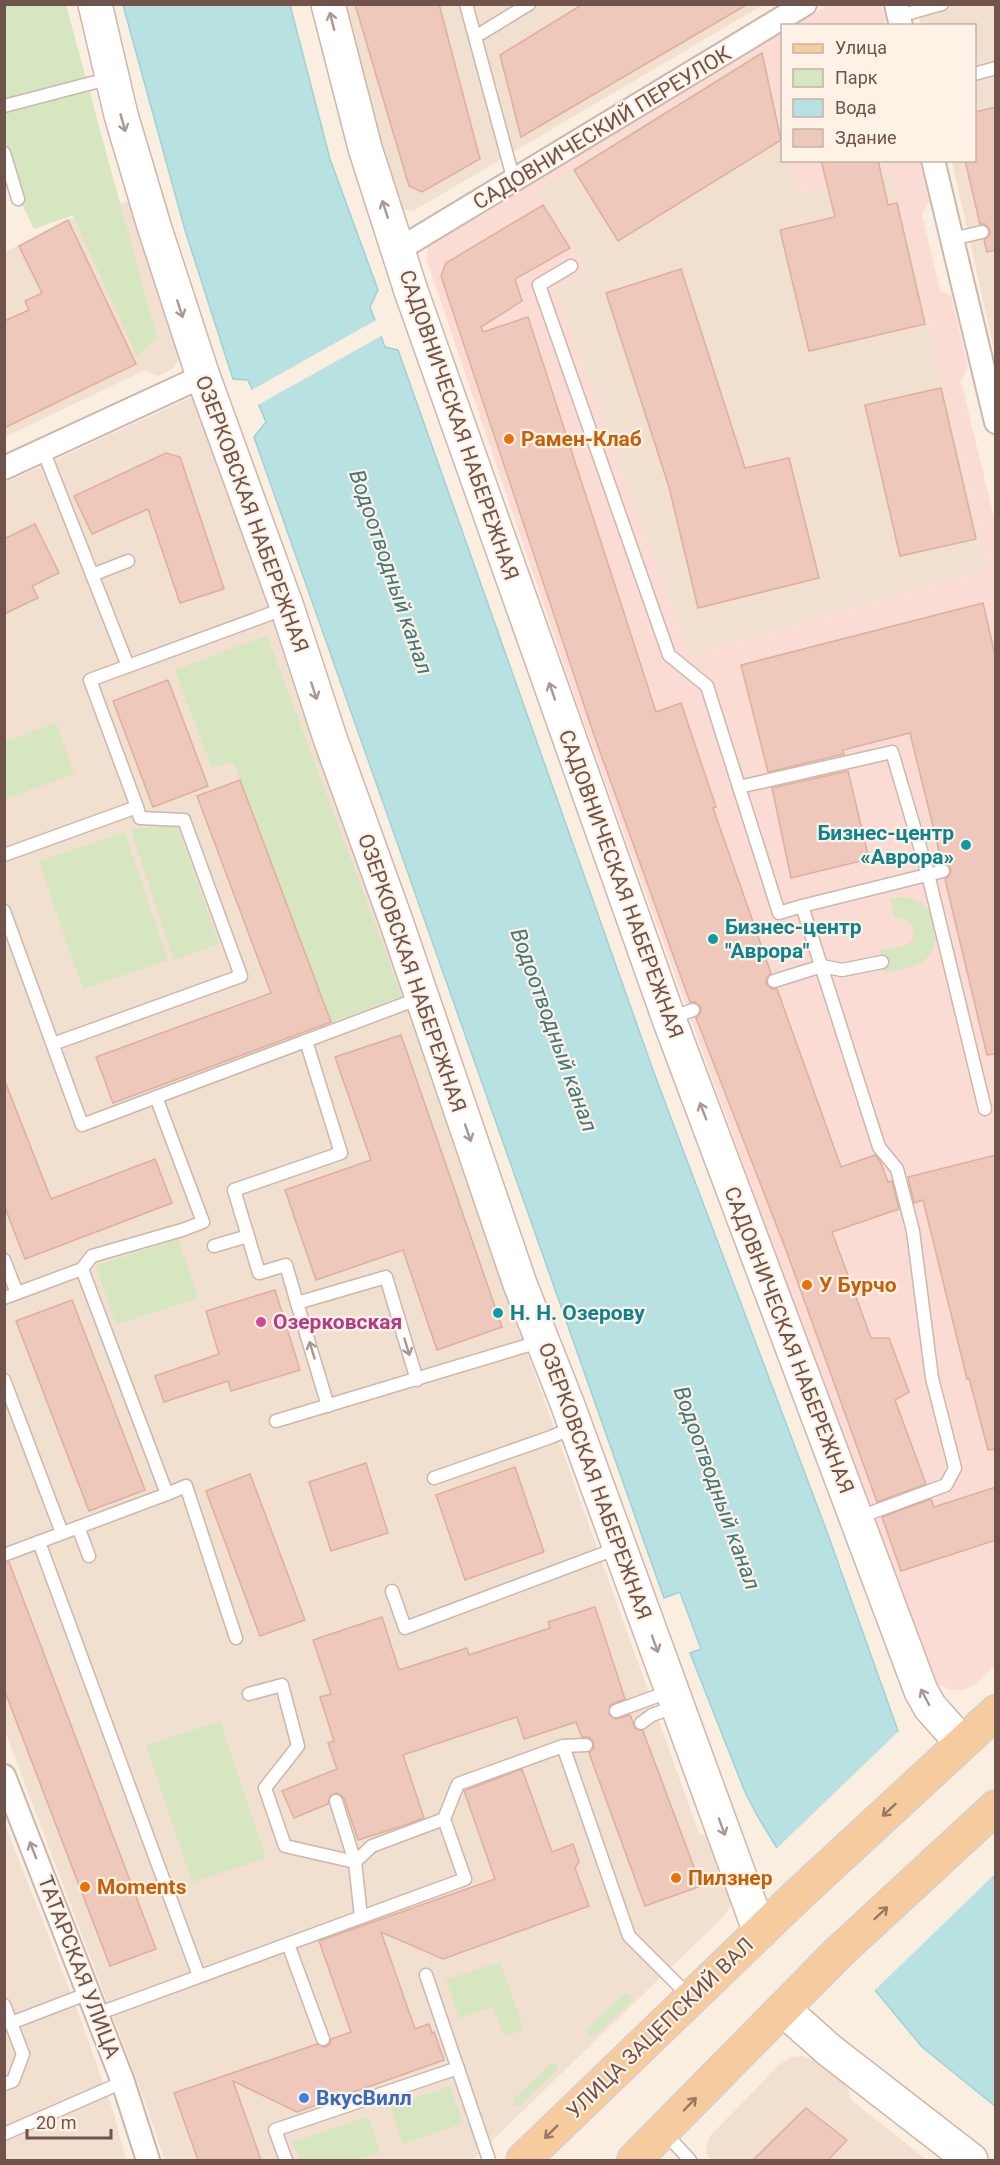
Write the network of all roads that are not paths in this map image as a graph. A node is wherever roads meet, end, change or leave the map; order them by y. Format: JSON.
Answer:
{"nodes":[{"id":1,"x":95,"y":4,"type":"edge"},
{"id":2,"x":328,"y":4,"type":"edge"},
{"id":3,"x":466,"y":4,"type":"edge"},
{"id":4,"x":529,"y":4,"type":"edge"},
{"id":5,"x":805,"y":4,"type":"edge"},
{"id":6,"x":942,"y":4,"type":"edge"},
{"id":7,"x":899,"y":15,"type":"edge"},
{"id":8,"x":475,"y":37,"type":"junction"},
{"id":9,"x":996,"y":68,"type":"edge"},
{"id":10,"x":976,"y":74,"type":"edge"},
{"id":11,"x":112,"y":77,"type":"junction"},
{"id":12,"x":4,"y":106,"type":"edge"},
{"id":13,"x":4,"y":153,"type":"edge"},
{"id":14,"x":933,"y":162,"type":"edge"},
{"id":15,"x":514,"y":181,"type":"junction"},
{"id":16,"x":18,"y":199,"type":"dead end"},
{"id":17,"x":982,"y":232,"type":"dead end"},
{"id":18,"x":952,"y":238,"type":"junction"},
{"id":19,"x":398,"y":250,"type":"junction"},
{"id":20,"x":572,"y":267,"type":"dead end"},
{"id":21,"x":202,"y":376,"type":"junction"},
{"id":22,"x":992,"y":387,"type":"edge"},
{"id":23,"x":996,"y":422,"type":"edge"},
{"id":24,"x":43,"y":450,"type":"junction"},
{"id":25,"x":4,"y":468,"type":"edge"},
{"id":26,"x":128,"y":561,"type":"dead end"},
{"id":27,"x":92,"y":575,"type":"junction"},
{"id":28,"x":287,"y":607,"type":"junction"},
{"id":29,"x":128,"y":666,"type":"junction"},
{"id":30,"x":739,"y":787,"type":"junction"},
{"id":31,"x":137,"y":807,"type":"junction"},
{"id":32,"x":4,"y":855,"type":"edge"},
{"id":33,"x":943,"y":871,"type":"dead end"},
{"id":34,"x":928,"y":874,"type":"junction"},
{"id":35,"x":802,"y":906,"type":"junction"},
{"id":36,"x":4,"y":911,"type":"edge"},
{"id":37,"x":882,"y":962,"type":"dead end"},
{"id":38,"x":822,"y":966,"type":"junction"},
{"id":39,"x":774,"y":981,"type":"dead end"},
{"id":40,"x":421,"y":998,"type":"junction"},
{"id":41,"x":306,"y":1041,"type":"junction"},
{"id":42,"x":53,"y":1044,"type":"junction"},
{"id":43,"x":156,"y":1097,"type":"junction"},
{"id":44,"x":985,"y":1109,"type":"dead end"},
{"id":45,"x":248,"y":1236,"type":"junction"},
{"id":46,"x":214,"y":1246,"type":"dead end"},
{"id":47,"x":4,"y":1260,"type":"edge"},
{"id":48,"x":82,"y":1269,"type":"junction"},
{"id":49,"x":17,"y":1293,"type":"junction"},
{"id":50,"x":4,"y":1298,"type":"edge"},
{"id":51,"x":297,"y":1303,"type":"junction"},
{"id":52,"x":543,"y":1340,"type":"junction"},
{"id":53,"x":4,"y":1380,"type":"edge"},
{"id":54,"x":417,"y":1380,"type":"junction"},
{"id":55,"x":328,"y":1406,"type":"junction"},
{"id":56,"x":276,"y":1421,"type":"dead end"},
{"id":57,"x":575,"y":1427,"type":"junction"},
{"id":58,"x":434,"y":1478,"type":"dead end"},
{"id":59,"x":167,"y":1494,"type":"junction"},
{"id":60,"x":856,"y":1518,"type":"junction"},
{"id":61,"x":78,"y":1527,"type":"junction"},
{"id":62,"x":62,"y":1533,"type":"junction"},
{"id":63,"x":39,"y":1542,"type":"junction"},
{"id":64,"x":620,"y":1547,"type":"junction"},
{"id":65,"x":4,"y":1555,"type":"edge"},
{"id":66,"x":89,"y":1556,"type":"dead end"},
{"id":67,"x":392,"y":1591,"type":"dead end"},
{"id":68,"x":236,"y":1638,"type":"dead end"},
{"id":69,"x":249,"y":1694,"type":"dead end"},
{"id":70,"x":675,"y":1698,"type":"junction"},
{"id":71,"x":616,"y":1711,"type":"dead end"},
{"id":72,"x":996,"y":1712,"type":"edge"},
{"id":73,"x":641,"y":1723,"type":"dead end"},
{"id":74,"x":962,"y":1743,"type":"junction"},
{"id":75,"x":586,"y":1745,"type":"dead end"},
{"id":76,"x":563,"y":1746,"type":"junction"},
{"id":77,"x":4,"y":1776,"type":"edge"},
{"id":78,"x":336,"y":1801,"type":"dead end"},
{"id":79,"x":984,"y":1817,"type":"edge"},
{"id":80,"x":444,"y":1819,"type":"junction"},
{"id":81,"x":355,"y":1862,"type":"junction"},
{"id":82,"x":361,"y":1917,"type":"junction"},
{"id":83,"x":760,"y":1932,"type":"junction"},
{"id":84,"x":288,"y":1944,"type":"junction"},
{"id":85,"x":426,"y":1975,"type":"dead end"},
{"id":86,"x":199,"y":1976,"type":"junction"},
{"id":87,"x":691,"y":1999,"type":"junction"},
{"id":88,"x":93,"y":2004,"type":"junction"},
{"id":89,"x":4,"y":2005,"type":"edge"},
{"id":90,"x":783,"y":2009,"type":"junction"},
{"id":91,"x":11,"y":2023,"type":"junction"},
{"id":92,"x":324,"y":2039,"type":"dead end"},
{"id":93,"x":458,"y":2067,"type":"junction"},
{"id":94,"x":123,"y":2082,"type":"junction"},
{"id":95,"x":4,"y":2084,"type":"edge"},
{"id":96,"x":663,"y":2131,"type":"junction"},
{"id":97,"x":4,"y":2134,"type":"edge"},
{"id":98,"x":148,"y":2160,"type":"edge"},
{"id":99,"x":286,"y":2160,"type":"edge"},
{"id":100,"x":489,"y":2160,"type":"edge"},
{"id":101,"x":523,"y":2160,"type":"edge"},
{"id":102,"x":634,"y":2160,"type":"edge"},
{"id":103,"x":690,"y":2160,"type":"edge"},
{"id":104,"x":971,"y":2160,"type":"edge"}],
"edges":[{"from":1,"to":11,"type":"street","name":"ОЗЕРКОВСКАЯ НАБЕРЕЖНАЯ"},
{"from":19,"to":2,"type":"street","name":"САДОВНИЧЕСКАЯ НАБЕРЕЖНАЯ","one_way":true},
{"from":3,"to":8,"type":"lane"},
{"from":4,"to":8,"type":"lane"},
{"from":5,"to":15,"type":"street","name":"САДОВНИЧЕСКИЙ ПЕРЕУЛОК"},
{"from":6,"to":7,"type":"lane"},
{"from":8,"to":15,"type":"lane"},
{"from":9,"to":10,"type":"lane"},
{"from":11,"to":12,"type":"lane"},
{"from":11,"to":21,"type":"street","name":"ОЗЕРКОВСКАЯ НАБЕРЕЖНАЯ","one_way":true},
{"from":13,"to":16,"type":"lane"},
{"from":14,"to":18,"type":"street"},
{"from":15,"to":19,"type":"street","name":"САДОВНИЧЕСКИЙ ПЕРЕУЛОК"},
{"from":17,"to":18,"type":"lane"},
{"from":18,"to":22,"type":"street"},
{"from":60,"to":19,"type":"street","name":"САДОВНИЧЕСКАЯ НАБЕРЕЖНАЯ","one_way":true},
{"from":20,"to":30,"type":"lane"},
{"from":21,"to":24,"type":"street"},
{"from":21,"to":28,"type":"street","name":"ОЗЕРКОВСКАЯ НАБЕРЕЖНАЯ"},
{"from":22,"to":23,"type":"street"},
{"from":24,"to":25,"type":"street"},
{"from":24,"to":27,"type":"lane"},
{"from":26,"to":27,"type":"lane"},
{"from":27,"to":29,"type":"lane"},
{"from":28,"to":29,"type":"lane"},
{"from":28,"to":40,"type":"street","name":"ОЗЕРКОВСКАЯ НАБЕРЕЖНАЯ","one_way":true},
{"from":29,"to":31,"type":"lane"},
{"from":30,"to":34,"type":"lane"},
{"from":30,"to":35,"type":"lane"},
{"from":31,"to":32,"type":"lane"},
{"from":31,"to":42,"type":"lane"},
{"from":33,"to":34,"type":"lane"},
{"from":34,"to":35,"type":"lane"},
{"from":34,"to":44,"type":"lane"},
{"from":35,"to":38,"type":"lane"},
{"from":36,"to":42,"type":"lane"},
{"from":37,"to":38,"type":"lane"},
{"from":38,"to":39,"type":"lane"},
{"from":38,"to":60,"type":"lane"},
{"from":40,"to":41,"type":"lane"},
{"from":40,"to":52,"type":"street","name":"ОЗЕРКОВСКАЯ НАБЕРЕЖНАЯ","one_way":true},
{"from":41,"to":43,"type":"lane"},
{"from":41,"to":45,"type":"lane"},
{"from":42,"to":43,"type":"lane"},
{"from":43,"to":48,"type":"lane"},
{"from":45,"to":46,"type":"lane"},
{"from":45,"to":51,"type":"lane"},
{"from":47,"to":49,"type":"lane"},
{"from":48,"to":49,"type":"lane"},
{"from":48,"to":59,"type":"lane"},
{"from":49,"to":50,"type":"lane"},
{"from":51,"to":54,"type":"lane","one_way":true},
{"from":55,"to":51,"type":"lane","one_way":true},
{"from":52,"to":54,"type":"lane"},
{"from":52,"to":57,"type":"street","name":"ОЗЕРКОВСКАЯ НАБЕРЕЖНАЯ"},
{"from":53,"to":62,"type":"lane"},
{"from":54,"to":55,"type":"lane"},
{"from":55,"to":56,"type":"lane"},
{"from":57,"to":58,"type":"lane"},
{"from":57,"to":64,"type":"street","name":"ОЗЕРКОВСКАЯ НАБЕРЕЖНАЯ"},
{"from":59,"to":61,"type":"lane"},
{"from":59,"to":68,"type":"lane"},
{"from":74,"to":60,"type":"street","name":"САДОВНИЧЕСКАЯ НАБЕРЕЖНАЯ","one_way":true},
{"from":61,"to":62,"type":"lane"},
{"from":61,"to":66,"type":"lane"},
{"from":62,"to":63,"type":"lane"},
{"from":63,"to":65,"type":"lane"},
{"from":63,"to":86,"type":"lane"},
{"from":64,"to":67,"type":"lane"},
{"from":64,"to":70,"type":"street","name":"ОЗЕРКОВСКАЯ НАБЕРЕЖНАЯ","one_way":true},
{"from":69,"to":81,"type":"lane"},
{"from":70,"to":71,"type":"lane"},
{"from":70,"to":73,"type":"lane"},
{"from":70,"to":83,"type":"street","name":"ОЗЕРКОВСКАЯ НАБЕРЕЖНАЯ","one_way":true},
{"from":72,"to":74,"type":"main road","name":"УЛИЦА ЗАЦЕПСКИЙ ВАЛ"},
{"from":74,"to":83,"type":"main road","name":"УЛИЦА ЗАЦЕПСКИЙ ВАЛ","one_way":true},
{"from":75,"to":76,"type":"lane"},
{"from":76,"to":80,"type":"lane"},
{"from":76,"to":87,"type":"lane"},
{"from":88,"to":77,"type":"street","name":"ТАТАРСКАЯ УЛИЦА","one_way":true},
{"from":78,"to":81,"type":"lane"},
{"from":90,"to":79,"type":"main road","one_way":true},
{"from":80,"to":81,"type":"lane"},
{"from":80,"to":82,"type":"lane"},
{"from":81,"to":82,"type":"lane"},
{"from":82,"to":84,"type":"lane"},
{"from":83,"to":87,"type":"main road","name":"УЛИЦА ЗАЦЕПСКИЙ ВАЛ"},
{"from":84,"to":86,"type":"lane"},
{"from":84,"to":92,"type":"lane"},
{"from":85,"to":93,"type":"lane"},
{"from":86,"to":88,"type":"lane"},
{"from":87,"to":101,"type":"main road","name":"УЛИЦА ЗАЦЕПСКИЙ ВАЛ","one_way":true},
{"from":88,"to":91,"type":"lane"},
{"from":88,"to":94,"type":"street","name":"ТАТАРСКАЯ УЛИЦА"},
{"from":89,"to":91,"type":"lane"},
{"from":96,"to":90,"type":"main road","one_way":true},
{"from":90,"to":104,"type":"street"},
{"from":91,"to":95,"type":"lane"},
{"from":93,"to":99,"type":"lane"},
{"from":93,"to":100,"type":"lane"},
{"from":94,"to":97,"type":"lane"},
{"from":94,"to":98,"type":"street","name":"ТАТАРСКАЯ УЛИЦА"},
{"from":96,"to":102,"type":"main road"},
{"from":96,"to":103,"type":"lane"}]}
